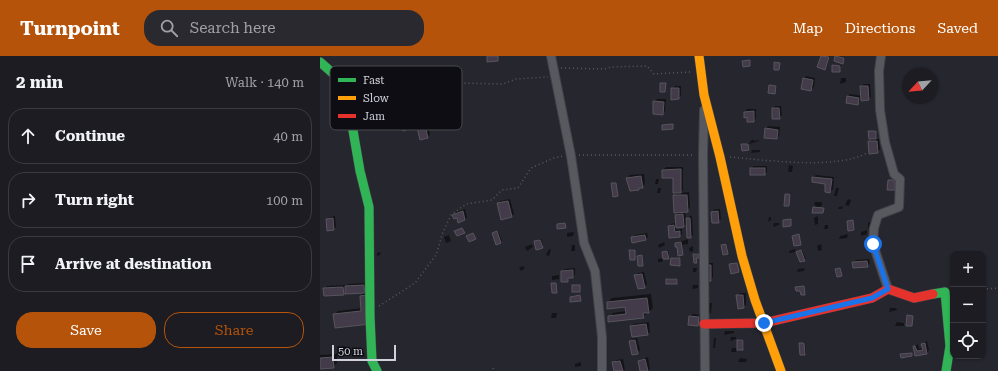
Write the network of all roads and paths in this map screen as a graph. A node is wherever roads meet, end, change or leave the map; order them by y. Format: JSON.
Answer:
{"nodes":[{"id":1,"x":551,"y":56,"type":"edge"},
{"id":2,"x":699,"y":56,"type":"edge"},
{"id":3,"x":881,"y":56,"type":"edge"},
{"id":4,"x":320,"y":62,"type":"edge"},
{"id":5,"x":554,"y":67,"type":"junction"},
{"id":6,"x":330,"y":71,"type":"edge"},
{"id":7,"x":700,"y":71,"type":"junction"},
{"id":8,"x":556,"y":76,"type":"junction"},
{"id":9,"x":462,"y":83,"type":"edge"},
{"id":10,"x":704,"y":98,"type":"junction"},
{"id":11,"x":353,"y":130,"type":"edge"},
{"id":12,"x":867,"y":152,"type":"dead end"},
{"id":13,"x":703,"y":155,"type":"junction"},
{"id":14,"x":720,"y":156,"type":"junction"},
{"id":15,"x":449,"y":218,"type":"dead end"},
{"id":16,"x":998,"y":288,"type":"edge"},
{"id":17,"x":888,"y":289,"type":"junction"},
{"id":18,"x":986,"y":289,"type":"edge"},
{"id":19,"x":370,"y":311,"type":"junction"},
{"id":20,"x":764,"y":323,"type":"junction"},
{"id":21,"x":704,"y":324,"type":"junction"},
{"id":22,"x":493,"y":368,"type":"dead end"},
{"id":23,"x":377,"y":371,"type":"edge"},
{"id":24,"x":495,"y":371,"type":"edge"},
{"id":25,"x":602,"y":371,"type":"edge"},
{"id":26,"x":705,"y":371,"type":"edge"},
{"id":27,"x":781,"y":371,"type":"edge"},
{"id":28,"x":946,"y":371,"type":"edge"}],
"edges":[{"from":1,"to":5,"type":"street"},
{"from":2,"to":7,"type":"street"},
{"from":3,"to":17,"type":"street"},
{"from":4,"to":6,"type":"street"},
{"from":5,"to":7,"type":"path"},
{"from":5,"to":8,"type":"street"},
{"from":7,"to":10,"type":"street"},
{"from":8,"to":9,"type":"path"},
{"from":8,"to":25,"type":"street"},
{"from":10,"to":13,"type":"street"},
{"from":10,"to":14,"type":"street"},
{"from":11,"to":19,"type":"street"},
{"from":12,"to":14,"type":"path"},
{"from":13,"to":14,"type":"street"},
{"from":13,"to":21,"type":"street"},
{"from":14,"to":20,"type":"street"},
{"from":15,"to":19,"type":"path"},
{"from":16,"to":18,"type":"path"},
{"from":17,"to":20,"type":"street"},
{"from":17,"to":28,"type":"street"},
{"from":19,"to":23,"type":"street"},
{"from":20,"to":21,"type":"street"},
{"from":20,"to":27,"type":"street"},
{"from":21,"to":26,"type":"street"},
{"from":22,"to":24,"type":"path"}]}
